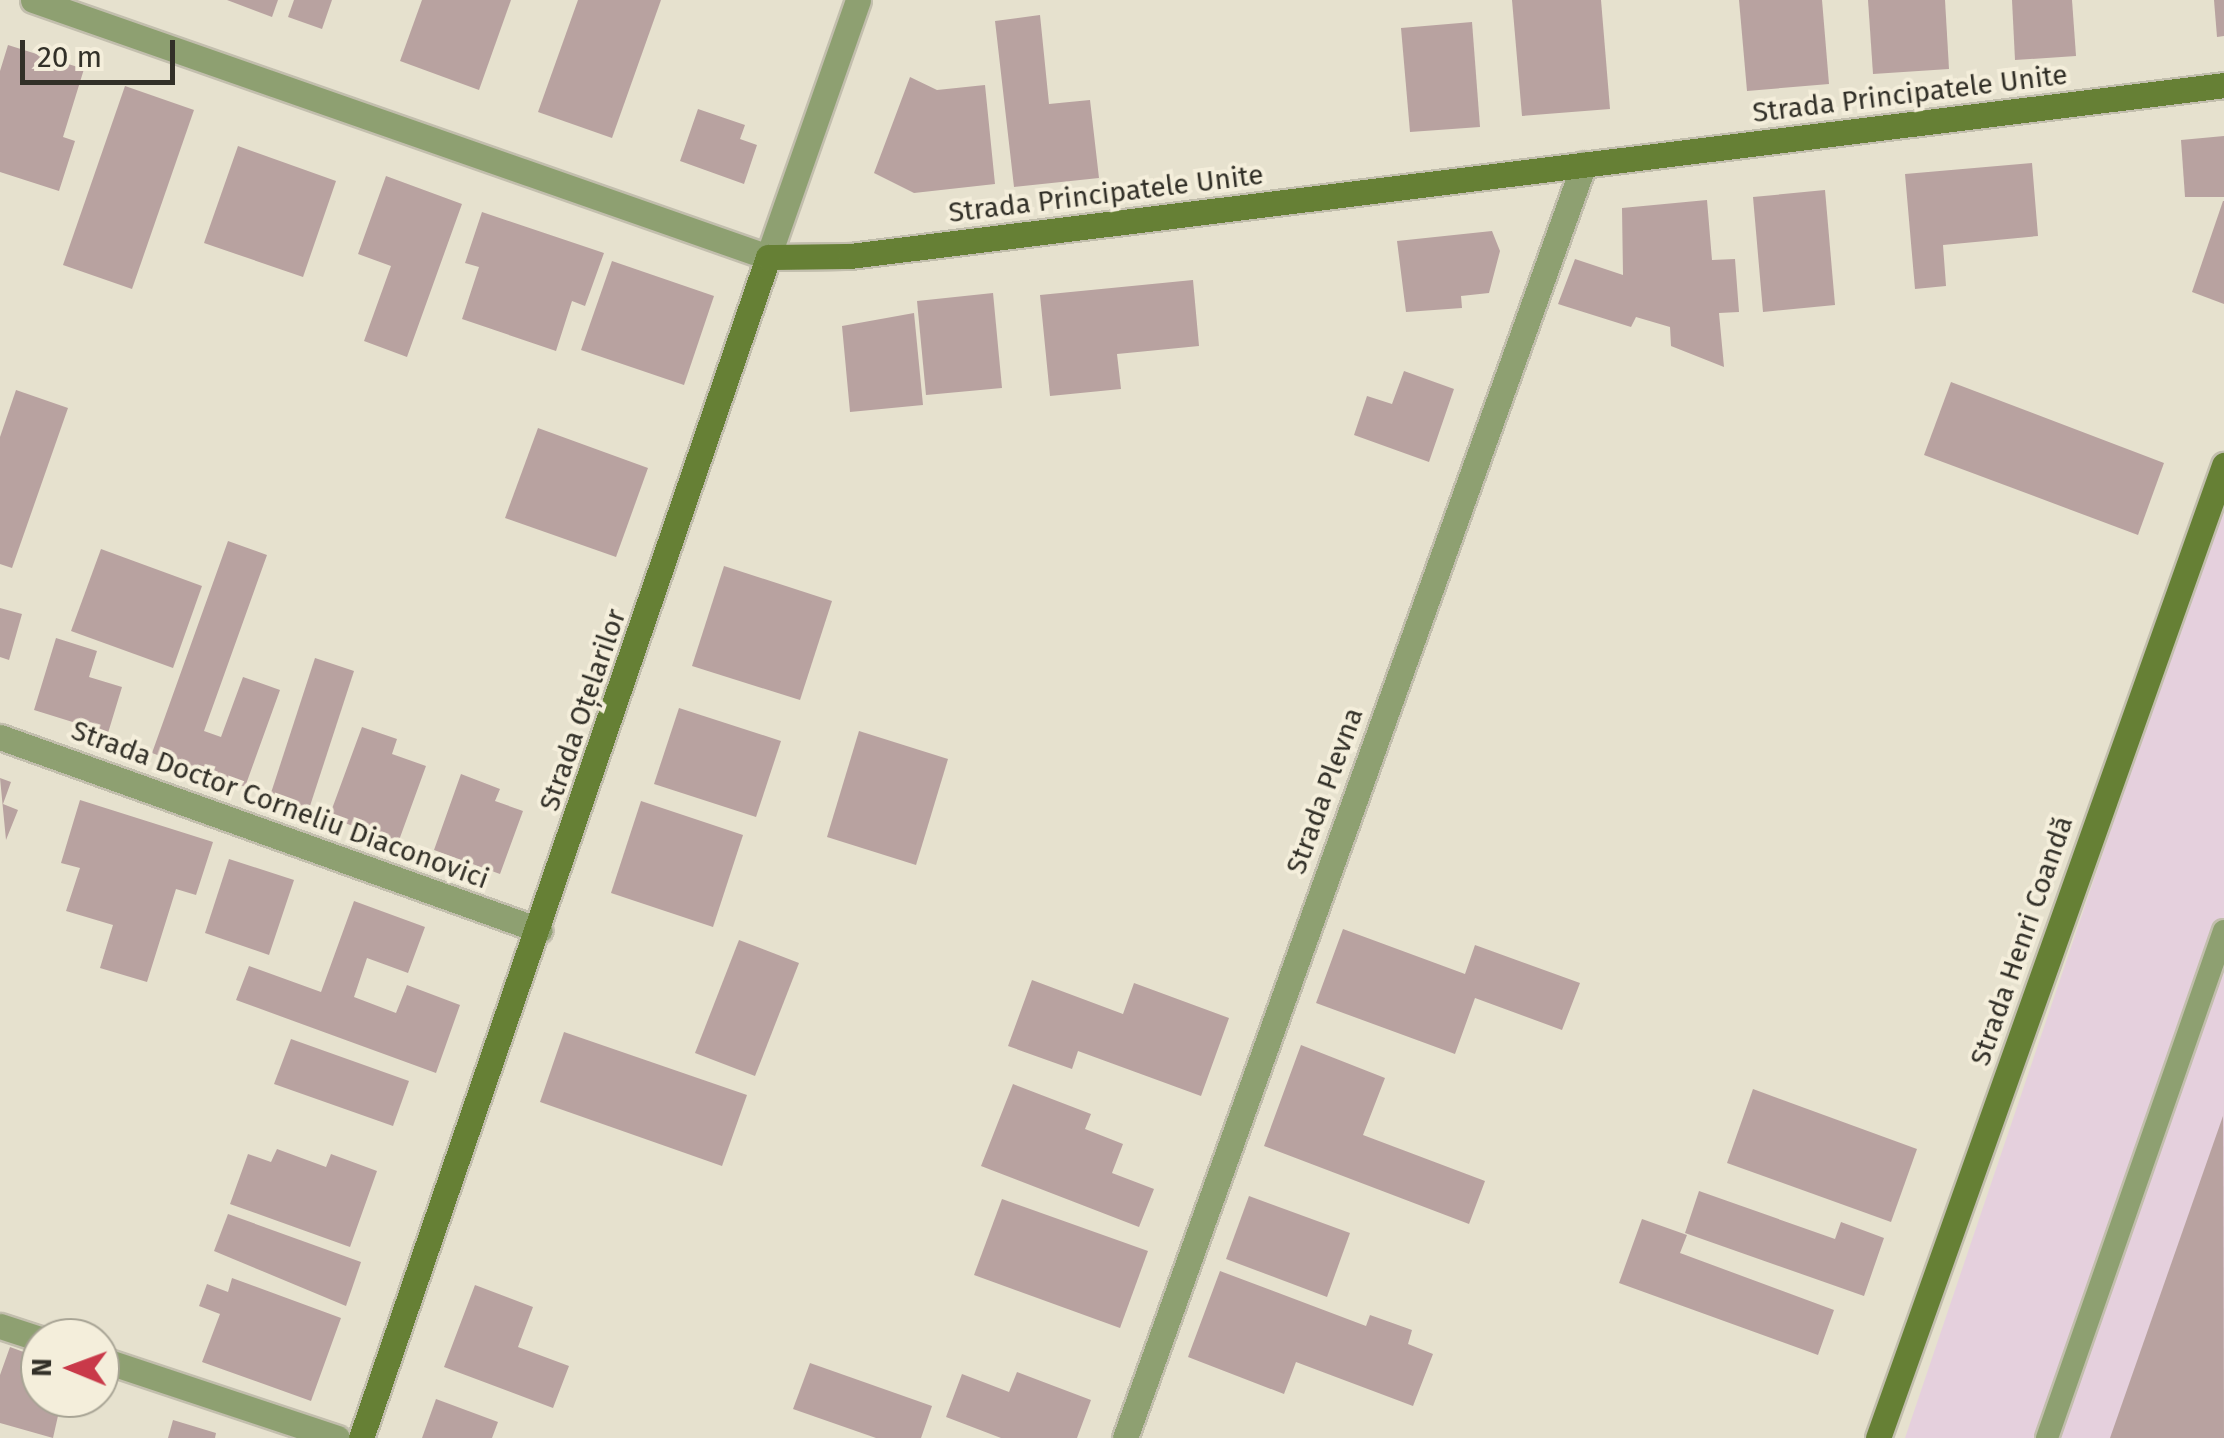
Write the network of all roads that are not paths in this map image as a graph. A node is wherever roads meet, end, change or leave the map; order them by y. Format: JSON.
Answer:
{"nodes":[{"id":1,"x":33,"y":0,"type":"edge"},
{"id":2,"x":858,"y":0,"type":"edge"},
{"id":3,"x":2224,"y":85,"type":"edge"},
{"id":4,"x":1584,"y":164,"type":"junction"},
{"id":5,"x":768,"y":257,"type":"junction"},
{"id":6,"x":2224,"y":465,"type":"edge"},
{"id":7,"x":0,"y":737,"type":"edge"},
{"id":8,"x":540,"y":930,"type":"junction"},
{"id":9,"x":2224,"y":931,"type":"edge"},
{"id":10,"x":120,"y":1366,"type":"edge"},
{"id":11,"x":338,"y":1438,"type":"edge"},
{"id":12,"x":362,"y":1438,"type":"edge"},
{"id":13,"x":1125,"y":1438,"type":"edge"},
{"id":14,"x":1878,"y":1438,"type":"edge"},
{"id":15,"x":2047,"y":1438,"type":"edge"}],
"edges":[{"from":1,"to":5,"type":"street","name":"Strada Principatele Unite"},
{"from":2,"to":5,"type":"street","name":"Strada Oțelarilor"},
{"from":3,"to":4,"type":"street","name":"Strada Principatele Unite"},
{"from":4,"to":5,"type":"street","name":"Strada Principatele Unite"},
{"from":4,"to":13,"type":"street","name":"Strada Plevna"},
{"from":5,"to":8,"type":"street","name":"Strada Oțelarilor"},
{"from":6,"to":14,"type":"street","name":"Strada Henri Coandă"},
{"from":7,"to":8,"type":"street","name":"Strada Doctor Corneliu Diaconovici"},
{"from":8,"to":12,"type":"street","name":"Strada Oțelarilor"},
{"from":9,"to":15,"type":"lane"},
{"from":10,"to":11,"type":"street"}]}
